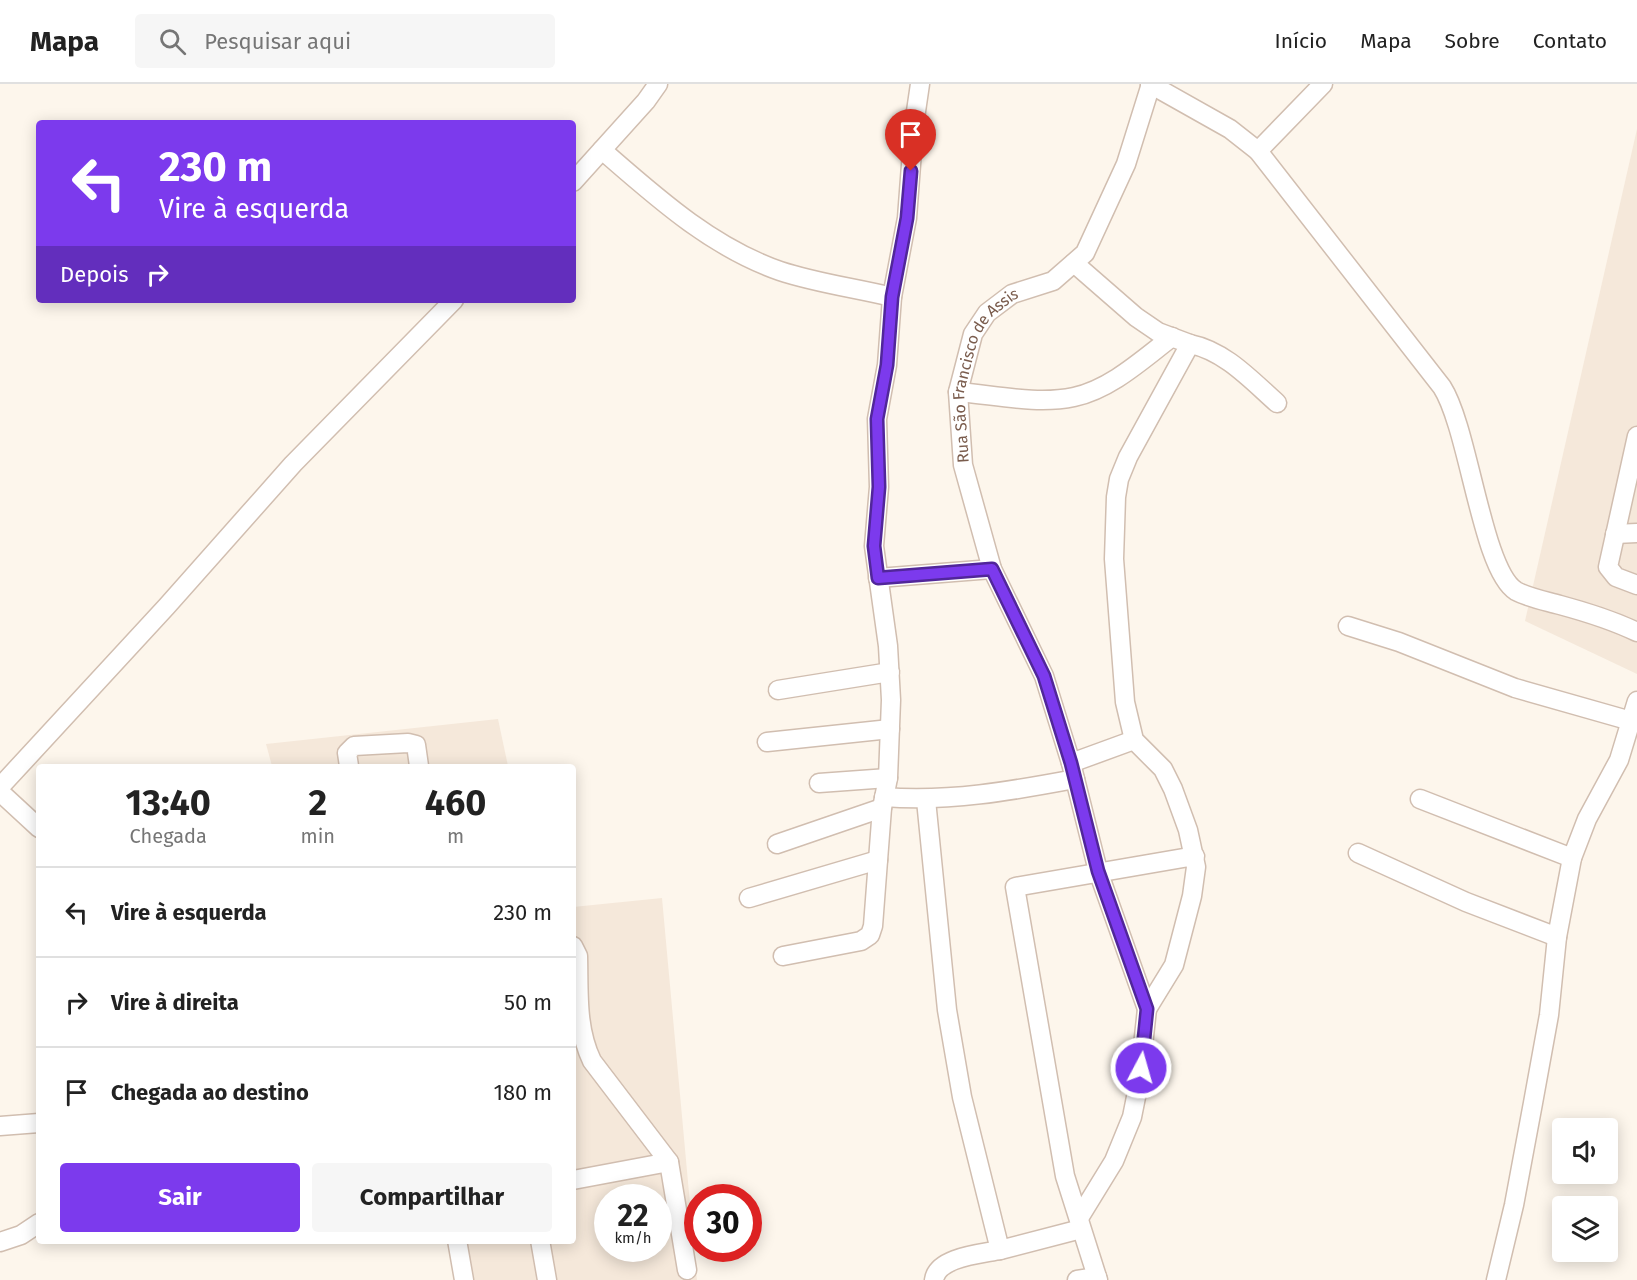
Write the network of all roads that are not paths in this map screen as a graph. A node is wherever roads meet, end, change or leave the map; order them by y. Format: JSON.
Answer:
{"nodes":[{"id":1,"x":658,"y":84,"type":"edge"},
{"id":2,"x":920,"y":84,"type":"edge"},
{"id":3,"x":1151,"y":84,"type":"edge"},
{"id":4,"x":1323,"y":84,"type":"edge"},
{"id":5,"x":602,"y":150,"type":"junction"},
{"id":6,"x":1258,"y":151,"type":"junction"},
{"id":7,"x":576,"y":179,"type":"edge"},
{"id":8,"x":1074,"y":263,"type":"junction"},
{"id":9,"x":892,"y":297,"type":"junction"},
{"id":10,"x":451,"y":303,"type":"edge"},
{"id":11,"x":1172,"y":337,"type":"junction"},
{"id":12,"x":1190,"y":344,"type":"junction"},
{"id":13,"x":958,"y":392,"type":"junction"},
{"id":14,"x":1277,"y":403,"type":"dead end"},
{"id":15,"x":1637,"y":436,"type":"edge"},
{"id":16,"x":1637,"y":533,"type":"edge"},
{"id":17,"x":1615,"y":534,"type":"junction"},
{"id":18,"x":992,"y":569,"type":"junction"},
{"id":19,"x":878,"y":578,"type":"junction"},
{"id":20,"x":1637,"y":585,"type":"edge"},
{"id":21,"x":1348,"y":626,"type":"dead end"},
{"id":22,"x":1637,"y":632,"type":"edge"},
{"id":23,"x":890,"y":672,"type":"junction"},
{"id":24,"x":778,"y":690,"type":"dead end"},
{"id":25,"x":1637,"y":701,"type":"edge"},
{"id":26,"x":1631,"y":721,"type":"junction"},
{"id":27,"x":890,"y":729,"type":"junction"},
{"id":28,"x":1134,"y":740,"type":"junction"},
{"id":29,"x":766,"y":742,"type":"dead end"},
{"id":30,"x":349,"y":764,"type":"edge"},
{"id":31,"x":419,"y":764,"type":"edge"},
{"id":32,"x":1073,"y":771,"type":"junction"},
{"id":33,"x":888,"y":778,"type":"junction"},
{"id":34,"x":819,"y":783,"type":"dead end"},
{"id":35,"x":0,"y":787,"type":"edge"},
{"id":36,"x":0,"y":792,"type":"edge"},
{"id":37,"x":1420,"y":799,"type":"dead end"},
{"id":38,"x":926,"y":800,"type":"junction"},
{"id":39,"x":883,"y":803,"type":"junction"},
{"id":40,"x":36,"y":825,"type":"edge"},
{"id":41,"x":777,"y":844,"type":"dead end"},
{"id":42,"x":1358,"y":853,"type":"dead end"},
{"id":43,"x":1195,"y":856,"type":"junction"},
{"id":44,"x":1572,"y":858,"type":"junction"},
{"id":45,"x":878,"y":860,"type":"junction"},
{"id":46,"x":1098,"y":871,"type":"junction"},
{"id":47,"x":749,"y":898,"type":"dead end"},
{"id":48,"x":1557,"y":937,"type":"junction"},
{"id":49,"x":576,"y":952,"type":"edge"},
{"id":50,"x":783,"y":956,"type":"dead end"},
{"id":51,"x":1147,"y":1009,"type":"junction"},
{"id":52,"x":577,"y":1031,"type":"edge"},
{"id":53,"x":36,"y":1123,"type":"edge"},
{"id":54,"x":0,"y":1126,"type":"edge"},
{"id":55,"x":669,"y":1162,"type":"junction"},
{"id":56,"x":576,"y":1179,"type":"edge"},
{"id":57,"x":1080,"y":1223,"type":"junction"},
{"id":58,"x":36,"y":1225,"type":"edge"},
{"id":59,"x":0,"y":1242,"type":"edge"},
{"id":60,"x":458,"y":1244,"type":"edge"},
{"id":61,"x":541,"y":1244,"type":"edge"},
{"id":62,"x":1000,"y":1250,"type":"junction"},
{"id":63,"x":687,"y":1270,"type":"dead end"},
{"id":64,"x":1097,"y":1278,"type":"edge"},
{"id":65,"x":464,"y":1280,"type":"edge"},
{"id":66,"x":547,"y":1280,"type":"edge"},
{"id":67,"x":934,"y":1280,"type":"edge"},
{"id":68,"x":1077,"y":1280,"type":"edge"},
{"id":69,"x":1496,"y":1280,"type":"edge"}],
"edges":[{"from":1,"to":5,"type":"street"},
{"from":2,"to":9,"type":"street"},
{"from":3,"to":6,"type":"street"},
{"from":3,"to":8,"type":"street","name":"Rua São Francisco de Assis"},
{"from":4,"to":6,"type":"street"},
{"from":5,"to":7,"type":"street"},
{"from":5,"to":9,"type":"street"},
{"from":6,"to":22,"type":"street"},
{"from":8,"to":11,"type":"street"},
{"from":8,"to":13,"type":"street","name":"Rua São Francisco de Assis"},
{"from":9,"to":19,"type":"street"},
{"from":10,"to":35,"type":"street"},
{"from":11,"to":12,"type":"street"},
{"from":11,"to":13,"type":"street"},
{"from":12,"to":14,"type":"street"},
{"from":12,"to":28,"type":"street"},
{"from":13,"to":18,"type":"street","name":"Rua São Francisco de Assis"},
{"from":15,"to":17,"type":"street"},
{"from":16,"to":17,"type":"street"},
{"from":17,"to":20,"type":"street"},
{"from":18,"to":19,"type":"street"},
{"from":18,"to":32,"type":"street","name":"Rua São Francisco de Assis"},
{"from":19,"to":23,"type":"street"},
{"from":21,"to":26,"type":"street"},
{"from":23,"to":24,"type":"street"},
{"from":23,"to":27,"type":"street"},
{"from":25,"to":26,"type":"street"},
{"from":26,"to":44,"type":"street"},
{"from":27,"to":29,"type":"street"},
{"from":27,"to":33,"type":"street"},
{"from":28,"to":32,"type":"street"},
{"from":28,"to":43,"type":"street"},
{"from":30,"to":31,"type":"street"},
{"from":32,"to":38,"type":"street"},
{"from":32,"to":46,"type":"street","name":"Rua São Francisco de Assis"},
{"from":33,"to":34,"type":"street"},
{"from":33,"to":39,"type":"street"},
{"from":36,"to":40,"type":"street"},
{"from":37,"to":44,"type":"street"},
{"from":38,"to":39,"type":"street"},
{"from":38,"to":62,"type":"street"},
{"from":39,"to":41,"type":"street"},
{"from":39,"to":45,"type":"street"},
{"from":42,"to":48,"type":"street"},
{"from":43,"to":46,"type":"street"},
{"from":43,"to":51,"type":"street"},
{"from":44,"to":48,"type":"street"},
{"from":45,"to":47,"type":"street"},
{"from":45,"to":50,"type":"street"},
{"from":46,"to":51,"type":"street","name":"Rua São Francisco de Assis"},
{"from":46,"to":57,"type":"street"},
{"from":48,"to":69,"type":"street"},
{"from":49,"to":52,"type":"street"},
{"from":51,"to":57,"type":"street","name":"Rua São Francisco de Assis"},
{"from":52,"to":55,"type":"street"},
{"from":53,"to":54,"type":"street"},
{"from":55,"to":56,"type":"street"},
{"from":55,"to":63,"type":"street"},
{"from":57,"to":62,"type":"street"},
{"from":57,"to":64,"type":"street"},
{"from":58,"to":59,"type":"street"},
{"from":60,"to":65,"type":"street"},
{"from":61,"to":66,"type":"street"},
{"from":62,"to":67,"type":"street"},
{"from":64,"to":68,"type":"street"}]}
